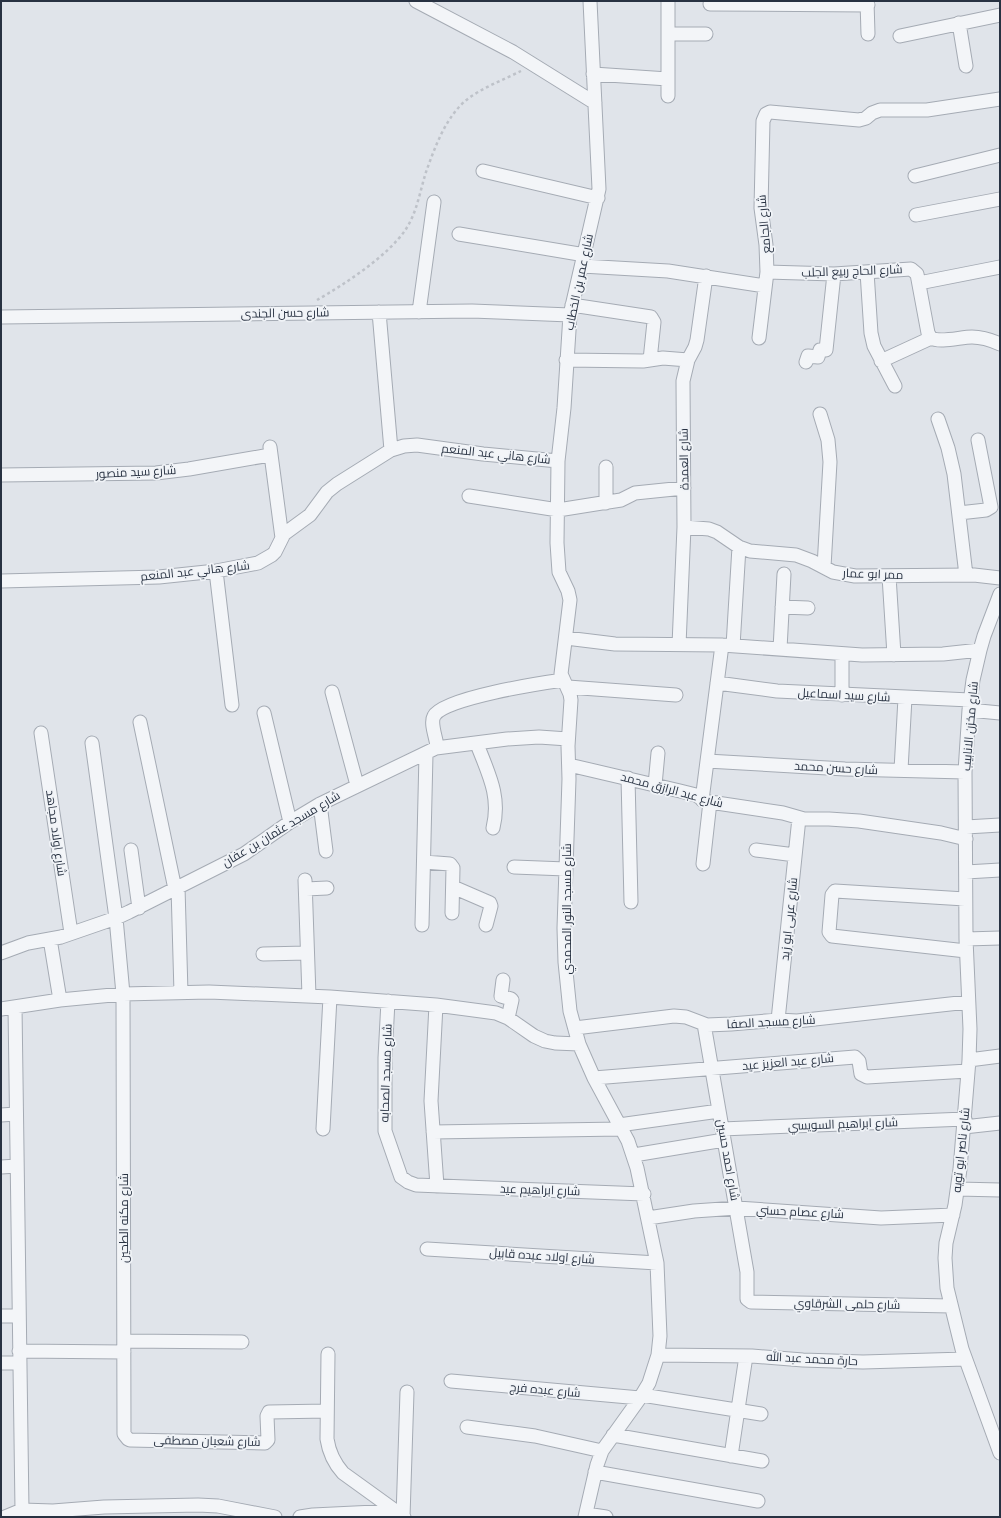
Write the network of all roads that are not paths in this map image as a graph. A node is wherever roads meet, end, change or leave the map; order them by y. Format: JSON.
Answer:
{"nodes":[{"id":1,"x":416,"y":1,"type":"edge"},
{"id":2,"x":590,"y":1,"type":"edge"},
{"id":3,"x":668,"y":1,"type":"edge"},
{"id":4,"x":868,"y":3,"type":"edge"},
{"id":5,"x":710,"y":4,"type":"dead end"},
{"id":6,"x":1000,"y":15,"type":"edge"},
{"id":7,"x":959,"y":23,"type":"junction"},
{"id":8,"x":668,"y":34,"type":"junction"},
{"id":9,"x":706,"y":34,"type":"dead end"},
{"id":10,"x":868,"y":34,"type":"dead end"},
{"id":11,"x":900,"y":36,"type":"dead end"},
{"id":12,"x":966,"y":66,"type":"dead end"},
{"id":13,"x":593,"y":74,"type":"junction"},
{"id":14,"x":668,"y":79,"type":"junction"},
{"id":15,"x":668,"y":96,"type":"dead end"},
{"id":16,"x":1000,"y":100,"type":"edge"},
{"id":17,"x":595,"y":103,"type":"junction"},
{"id":18,"x":1000,"y":155,"type":"edge"},
{"id":19,"x":483,"y":172,"type":"dead end"},
{"id":20,"x":915,"y":176,"type":"dead end"},
{"id":21,"x":598,"y":198,"type":"junction"},
{"id":22,"x":1000,"y":199,"type":"edge"},
{"id":23,"x":434,"y":202,"type":"dead end"},
{"id":24,"x":916,"y":215,"type":"dead end"},
{"id":25,"x":459,"y":234,"type":"dead end"},
{"id":26,"x":584,"y":260,"type":"junction"},
{"id":27,"x":1000,"y":267,"type":"edge"},
{"id":28,"x":767,"y":272,"type":"junction"},
{"id":29,"x":867,"y":272,"type":"junction"},
{"id":30,"x":834,"y":274,"type":"junction"},
{"id":31,"x":706,"y":276,"type":"junction"},
{"id":32,"x":919,"y":283,"type":"junction"},
{"id":33,"x":765,"y":286,"type":"junction"},
{"id":34,"x":571,"y":310,"type":"junction"},
{"id":35,"x":379,"y":312,"type":"junction"},
{"id":36,"x":418,"y":312,"type":"junction"},
{"id":37,"x":1,"y":316,"type":"edge"},
{"id":38,"x":760,"y":338,"type":"dead end"},
{"id":39,"x":931,"y":338,"type":"junction"},
{"id":40,"x":1000,"y":344,"type":"edge"},
{"id":41,"x":566,"y":360,"type":"junction"},
{"id":42,"x":650,"y":360,"type":"junction"},
{"id":43,"x":688,"y":360,"type":"junction"},
{"id":44,"x":881,"y":361,"type":"junction"},
{"id":45,"x":806,"y":362,"type":"dead end"},
{"id":46,"x":895,"y":386,"type":"dead end"},
{"id":47,"x":820,"y":414,"type":"dead end"},
{"id":48,"x":938,"y":419,"type":"dead end"},
{"id":49,"x":978,"y":440,"type":"dead end"},
{"id":50,"x":391,"y":450,"type":"junction"},
{"id":51,"x":558,"y":461,"type":"junction"},
{"id":52,"x":606,"y":466,"type":"dead end"},
{"id":53,"x":1,"y":475,"type":"edge"},
{"id":54,"x":684,"y":488,"type":"junction"},
{"id":55,"x":469,"y":496,"type":"dead end"},
{"id":56,"x":606,"y":503,"type":"junction"},
{"id":57,"x":558,"y":510,"type":"junction"},
{"id":58,"x":959,"y":513,"type":"junction"},
{"id":59,"x":684,"y":527,"type":"junction"},
{"id":60,"x":282,"y":538,"type":"junction"},
{"id":61,"x":739,"y":547,"type":"junction"},
{"id":62,"x":824,"y":567,"type":"junction"},
{"id":63,"x":216,"y":571,"type":"junction"},
{"id":64,"x":784,"y":574,"type":"dead end"},
{"id":65,"x":966,"y":575,"type":"junction"},
{"id":66,"x":889,"y":576,"type":"junction"},
{"id":67,"x":1000,"y":578,"type":"edge"},
{"id":68,"x":1,"y":581,"type":"edge"},
{"id":69,"x":1000,"y":594,"type":"edge"},
{"id":70,"x":782,"y":606,"type":"junction"},
{"id":71,"x":808,"y":608,"type":"dead end"},
{"id":72,"x":566,"y":638,"type":"junction"},
{"id":73,"x":679,"y":645,"type":"junction"},
{"id":74,"x":728,"y":646,"type":"junction"},
{"id":75,"x":780,"y":649,"type":"junction"},
{"id":76,"x":980,"y":650,"type":"junction"},
{"id":77,"x":842,"y":654,"type":"junction"},
{"id":78,"x":894,"y":655,"type":"junction"},
{"id":79,"x":717,"y":683,"type":"junction"},
{"id":80,"x":565,"y":684,"type":"junction"},
{"id":81,"x":332,"y":692,"type":"dead end"},
{"id":82,"x":676,"y":695,"type":"dead end"},
{"id":83,"x":842,"y":695,"type":"junction"},
{"id":84,"x":905,"y":698,"type":"junction"},
{"id":85,"x":232,"y":705,"type":"dead end"},
{"id":86,"x":969,"y":705,"type":"junction"},
{"id":87,"x":1000,"y":713,"type":"edge"},
{"id":88,"x":264,"y":714,"type":"dead end"},
{"id":89,"x":140,"y":722,"type":"dead end"},
{"id":90,"x":41,"y":733,"type":"dead end"},
{"id":91,"x":568,"y":739,"type":"junction"},
{"id":92,"x":92,"y":743,"type":"dead end"},
{"id":93,"x":477,"y":744,"type":"junction"},
{"id":94,"x":431,"y":751,"type":"junction"},
{"id":95,"x":658,"y":753,"type":"dead end"},
{"id":96,"x":707,"y":761,"type":"junction"},
{"id":97,"x":569,"y":765,"type":"junction"},
{"id":98,"x":901,"y":770,"type":"junction"},
{"id":99,"x":965,"y":772,"type":"junction"},
{"id":100,"x":628,"y":778,"type":"junction"},
{"id":101,"x":655,"y":785,"type":"junction"},
{"id":102,"x":357,"y":786,"type":"junction"},
{"id":103,"x":706,"y":801,"type":"junction"},
{"id":104,"x":320,"y":804,"type":"junction"},
{"id":105,"x":799,"y":818,"type":"junction"},
{"id":106,"x":290,"y":822,"type":"junction"},
{"id":107,"x":1000,"y":825,"type":"edge"},
{"id":108,"x":493,"y":828,"type":"dead end"},
{"id":109,"x":966,"y":833,"type":"junction"},
{"id":110,"x":131,"y":850,"type":"dead end"},
{"id":111,"x":756,"y":850,"type":"dead end"},
{"id":112,"x":326,"y":851,"type":"dead end"},
{"id":113,"x":795,"y":855,"type":"junction"},
{"id":114,"x":424,"y":862,"type":"junction"},
{"id":115,"x":703,"y":864,"type":"dead end"},
{"id":116,"x":514,"y":867,"type":"dead end"},
{"id":117,"x":566,"y":869,"type":"junction"},
{"id":118,"x":1000,"y":870,"type":"edge"},
{"id":119,"x":966,"y":872,"type":"junction"},
{"id":120,"x":453,"y":887,"type":"junction"},
{"id":121,"x":177,"y":888,"type":"junction"},
{"id":122,"x":327,"y":888,"type":"dead end"},
{"id":123,"x":965,"y":899,"type":"junction"},
{"id":124,"x":631,"y":902,"type":"dead end"},
{"id":125,"x":139,"y":908,"type":"junction"},
{"id":126,"x":452,"y":914,"type":"dead end"},
{"id":127,"x":116,"y":918,"type":"junction"},
{"id":128,"x":422,"y":925,"type":"dead end"},
{"id":129,"x":486,"y":925,"type":"dead end"},
{"id":130,"x":71,"y":933,"type":"junction"},
{"id":131,"x":1000,"y":938,"type":"edge"},
{"id":132,"x":50,"y":939,"type":"junction"},
{"id":133,"x":966,"y":945,"type":"junction"},
{"id":134,"x":1,"y":952,"type":"edge"},
{"id":135,"x":307,"y":953,"type":"junction"},
{"id":136,"x":263,"y":954,"type":"dead end"},
{"id":137,"x":503,"y":980,"type":"dead end"},
{"id":138,"x":181,"y":993,"type":"junction"},
{"id":139,"x":123,"y":994,"type":"junction"},
{"id":140,"x":308,"y":996,"type":"junction"},
{"id":141,"x":330,"y":997,"type":"junction"},
{"id":142,"x":60,"y":1000,"type":"junction"},
{"id":143,"x":388,"y":1001,"type":"junction"},
{"id":144,"x":968,"y":1002,"type":"junction"},
{"id":145,"x":436,"y":1005,"type":"junction"},
{"id":146,"x":15,"y":1007,"type":"junction"},
{"id":147,"x":1,"y":1009,"type":"edge"},
{"id":148,"x":508,"y":1018,"type":"junction"},
{"id":149,"x":778,"y":1020,"type":"junction"},
{"id":150,"x":704,"y":1024,"type":"junction"},
{"id":151,"x":575,"y":1028,"type":"junction"},
{"id":152,"x":579,"y":1044,"type":"junction"},
{"id":153,"x":1000,"y":1056,"type":"edge"},
{"id":154,"x":969,"y":1065,"type":"junction"},
{"id":155,"x":712,"y":1068,"type":"junction"},
{"id":156,"x":594,"y":1078,"type":"junction"},
{"id":157,"x":719,"y":1111,"type":"junction"},
{"id":158,"x":16,"y":1114,"type":"junction"},
{"id":159,"x":1,"y":1115,"type":"edge"},
{"id":160,"x":964,"y":1123,"type":"junction"},
{"id":161,"x":1000,"y":1123,"type":"edge"},
{"id":162,"x":620,"y":1127,"type":"junction"},
{"id":163,"x":323,"y":1129,"type":"dead end"},
{"id":164,"x":433,"y":1132,"type":"junction"},
{"id":165,"x":723,"y":1135,"type":"junction"},
{"id":166,"x":634,"y":1155,"type":"junction"},
{"id":167,"x":17,"y":1166,"type":"junction"},
{"id":168,"x":1,"y":1167,"type":"edge"},
{"id":169,"x":437,"y":1186,"type":"junction"},
{"id":170,"x":958,"y":1189,"type":"junction"},
{"id":171,"x":1000,"y":1190,"type":"edge"},
{"id":172,"x":644,"y":1194,"type":"junction"},
{"id":173,"x":737,"y":1208,"type":"junction"},
{"id":174,"x":953,"y":1215,"type":"junction"},
{"id":175,"x":648,"y":1218,"type":"junction"},
{"id":176,"x":427,"y":1249,"type":"dead end"},
{"id":177,"x":657,"y":1263,"type":"junction"},
{"id":178,"x":746,"y":1296,"type":"joint"},
{"id":179,"x":951,"y":1306,"type":"junction"},
{"id":180,"x":1,"y":1316,"type":"edge"},
{"id":181,"x":19,"y":1316,"type":"junction"},
{"id":182,"x":242,"y":1342,"type":"dead end"},
{"id":183,"x":124,"y":1347,"type":"junction"},
{"id":184,"x":328,"y":1354,"type":"dead end"},
{"id":185,"x":658,"y":1355,"type":"junction"},
{"id":186,"x":746,"y":1356,"type":"junction"},
{"id":187,"x":20,"y":1357,"type":"junction"},
{"id":188,"x":965,"y":1359,"type":"junction"},
{"id":189,"x":1,"y":1363,"type":"edge"},
{"id":190,"x":451,"y":1381,"type":"dead end"},
{"id":191,"x":407,"y":1392,"type":"dead end"},
{"id":192,"x":641,"y":1397,"type":"junction"},
{"id":193,"x":738,"y":1410,"type":"junction"},
{"id":194,"x":327,"y":1411,"type":"junction"},
{"id":195,"x":761,"y":1414,"type":"dead end"},
{"id":196,"x":467,"y":1427,"type":"dead end"},
{"id":197,"x":613,"y":1435,"type":"junction"},
{"id":198,"x":130,"y":1440,"type":"joint"},
{"id":199,"x":999,"y":1445,"type":"edge"},
{"id":200,"x":602,"y":1451,"type":"junction"},
{"id":201,"x":731,"y":1456,"type":"junction"},
{"id":202,"x":762,"y":1461,"type":"dead end"},
{"id":203,"x":595,"y":1472,"type":"junction"},
{"id":204,"x":758,"y":1502,"type":"dead end"},
{"id":205,"x":22,"y":1510,"type":"junction"},
{"id":206,"x":401,"y":1515,"type":"edge"},
{"id":207,"x":585,"y":1515,"type":"edge"},
{"id":208,"x":5,"y":1517,"type":"edge"},
{"id":209,"x":275,"y":1517,"type":"edge"},
{"id":210,"x":300,"y":1517,"type":"edge"},
{"id":211,"x":606,"y":1517,"type":"edge"}],
"edges":[{"from":1,"to":17,"type":"street"},
{"from":2,"to":13,"type":"street","name":"شارع عمر بن الخطاب"},
{"from":3,"to":8,"type":"street"},
{"from":4,"to":5,"type":"street"},
{"from":4,"to":10,"type":"street"},
{"from":6,"to":7,"type":"street"},
{"from":7,"to":11,"type":"street"},
{"from":7,"to":12,"type":"street"},
{"from":8,"to":9,"type":"street"},
{"from":8,"to":14,"type":"street"},
{"from":13,"to":14,"type":"street"},
{"from":13,"to":17,"type":"street","name":"شارع عمر بن الخطاب"},
{"from":14,"to":15,"type":"street"},
{"from":16,"to":28,"type":"street","name":"شارع الجامع"},
{"from":17,"to":21,"type":"street","name":"شارع عمر بن الخطاب"},
{"from":18,"to":20,"type":"street"},
{"from":19,"to":21,"type":"street"},
{"from":21,"to":26,"type":"street","name":"شارع عمر بن الخطاب"},
{"from":22,"to":24,"type":"street"},
{"from":23,"to":36,"type":"street"},
{"from":25,"to":26,"type":"street"},
{"from":26,"to":31,"type":"street"},
{"from":26,"to":34,"type":"street","name":"شارع عمر بن الخطاب"},
{"from":27,"to":32,"type":"street"},
{"from":28,"to":30,"type":"street","name":"شارع الحاج ربيع الجلب"},
{"from":28,"to":33,"type":"street","name":"شارع الجامع"},
{"from":29,"to":30,"type":"street","name":"شارع الحاج ربيع الجلب"},
{"from":29,"to":32,"type":"street","name":"شارع الحاج ربيع الجلب"},
{"from":29,"to":44,"type":"street"},
{"from":30,"to":45,"type":"street"},
{"from":31,"to":33,"type":"street"},
{"from":31,"to":43,"type":"street","name":"شارع العمدة"},
{"from":32,"to":39,"type":"street","name":"شارع الحاج ربيع الجلب"},
{"from":33,"to":38,"type":"street","name":"شارع الجامع"},
{"from":34,"to":36,"type":"street","name":"شارع حسن الجندى"},
{"from":34,"to":41,"type":"street","name":"شارع عمر بن الخطاب"},
{"from":34,"to":42,"type":"street","name":"شارع حسن الجندى"},
{"from":35,"to":36,"type":"street","name":"شارع حسن الجندى"},
{"from":35,"to":37,"type":"street","name":"شارع حسن الجندى"},
{"from":35,"to":50,"type":"street"},
{"from":39,"to":40,"type":"street"},
{"from":39,"to":44,"type":"street"},
{"from":41,"to":42,"type":"street"},
{"from":41,"to":51,"type":"street","name":"شارع عمر بن الخطاب"},
{"from":42,"to":43,"type":"street"},
{"from":43,"to":54,"type":"street","name":"شارع العمدة"},
{"from":44,"to":46,"type":"street"},
{"from":47,"to":62,"type":"street"},
{"from":48,"to":58,"type":"street"},
{"from":49,"to":58,"type":"street"},
{"from":50,"to":51,"type":"street","name":"شارع هاني عبد المنعم"},
{"from":50,"to":60,"type":"street","name":"شارع هاني عبد المنعم"},
{"from":51,"to":57,"type":"street","name":"شارع عمر بن الخطاب"},
{"from":52,"to":56,"type":"street"},
{"from":53,"to":60,"type":"street","name":"شارع سيد منصور"},
{"from":54,"to":56,"type":"street"},
{"from":54,"to":59,"type":"street","name":"شارع العمدة"},
{"from":55,"to":57,"type":"street"},
{"from":56,"to":57,"type":"street"},
{"from":57,"to":72,"type":"street","name":"شارع مسجد النور المحمدي"},
{"from":58,"to":65,"type":"street"},
{"from":59,"to":61,"type":"street","name":"ممر ابو عمار"},
{"from":59,"to":73,"type":"street","name":"شارع العمدة"},
{"from":60,"to":63,"type":"street","name":"شارع هاني عبد المنعم"},
{"from":61,"to":62,"type":"street","name":"ممر ابو عمار"},
{"from":61,"to":74,"type":"street"},
{"from":62,"to":66,"type":"street","name":"ممر ابو عمار"},
{"from":63,"to":68,"type":"street","name":"شارع هاني عبد المنعم"},
{"from":63,"to":85,"type":"street"},
{"from":64,"to":70,"type":"street"},
{"from":65,"to":66,"type":"street","name":"ممر ابو عمار"},
{"from":65,"to":67,"type":"street","name":"ممر ابو عمار"},
{"from":66,"to":78,"type":"street"},
{"from":69,"to":76,"type":"street","name":"شارع مخزن الانابيب"},
{"from":70,"to":71,"type":"street"},
{"from":70,"to":75,"type":"street"},
{"from":72,"to":73,"type":"street"},
{"from":72,"to":80,"type":"street","name":"شارع مسجد النور المحمدي"},
{"from":73,"to":74,"type":"street"},
{"from":74,"to":75,"type":"street"},
{"from":74,"to":79,"type":"street"},
{"from":75,"to":77,"type":"street"},
{"from":76,"to":78,"type":"street"},
{"from":76,"to":86,"type":"street","name":"شارع مخزن الانابيب"},
{"from":77,"to":78,"type":"street"},
{"from":77,"to":83,"type":"street"},
{"from":79,"to":83,"type":"street","name":"شارع سيد اسماعيل"},
{"from":79,"to":96,"type":"street"},
{"from":80,"to":82,"type":"street"},
{"from":80,"to":91,"type":"street","name":"شارع مسجد النور المحمدي"},
{"from":80,"to":94,"type":"street"},
{"from":81,"to":102,"type":"street"},
{"from":83,"to":84,"type":"street","name":"شارع سيد اسماعيل"},
{"from":84,"to":86,"type":"street","name":"شارع سيد اسماعيل"},
{"from":84,"to":98,"type":"street"},
{"from":86,"to":87,"type":"street","name":"شارع سيد اسماعيل"},
{"from":86,"to":99,"type":"street","name":"شارع مخزن الانابيب"},
{"from":88,"to":106,"type":"street"},
{"from":89,"to":121,"type":"street"},
{"from":90,"to":130,"type":"street","name":"شارع اولاد مجاهد"},
{"from":91,"to":93,"type":"street","name":"شارع مسجد عثمان بن عفان"},
{"from":91,"to":97,"type":"street","name":"شارع مسجد النور المحمدي"},
{"from":92,"to":127,"type":"street","name":"شارع مكنه الطحين"},
{"from":93,"to":94,"type":"street","name":"شارع مسجد عثمان بن عفان"},
{"from":93,"to":108,"type":"street"},
{"from":94,"to":102,"type":"street","name":"شارع مسجد عثمان بن عفان"},
{"from":94,"to":114,"type":"street"},
{"from":95,"to":101,"type":"street"},
{"from":96,"to":98,"type":"street","name":"شارع حسن محمد"},
{"from":96,"to":103,"type":"street"},
{"from":97,"to":100,"type":"street","name":"شارع عبد الرازق محمد"},
{"from":97,"to":117,"type":"street","name":"شارع مسجد النور المحمدي"},
{"from":98,"to":99,"type":"street","name":"شارع حسن محمد"},
{"from":99,"to":109,"type":"street","name":"شارع مخزن الانابيب"},
{"from":100,"to":101,"type":"street","name":"شارع عبد الرازق محمد"},
{"from":100,"to":124,"type":"street"},
{"from":101,"to":103,"type":"street","name":"شارع عبد الرازق محمد"},
{"from":102,"to":104,"type":"street","name":"شارع مسجد عثمان بن عفان"},
{"from":103,"to":105,"type":"street","name":"شارع عبد الرازق محمد"},
{"from":103,"to":115,"type":"street"},
{"from":104,"to":106,"type":"street","name":"شارع مسجد عثمان بن عفان"},
{"from":104,"to":112,"type":"street"},
{"from":105,"to":109,"type":"street","name":"شارع عبد الرازق محمد"},
{"from":105,"to":113,"type":"street","name":"شارع عربى ابو زيد"},
{"from":106,"to":121,"type":"street","name":"شارع مسجد عثمان بن عفان"},
{"from":107,"to":109,"type":"street","name":"شارع عبد الرازق محمد"},
{"from":109,"to":119,"type":"street","name":"شارع ناصر ابو تويه"},
{"from":110,"to":125,"type":"street"},
{"from":111,"to":113,"type":"street"},
{"from":113,"to":149,"type":"street","name":"شارع عربى ابو زيد"},
{"from":114,"to":120,"type":"street"},
{"from":114,"to":128,"type":"street"},
{"from":116,"to":117,"type":"street"},
{"from":117,"to":151,"type":"street","name":"شارع مسجد النور المحمدي"},
{"from":118,"to":119,"type":"street"},
{"from":119,"to":123,"type":"street","name":"شارع ناصر ابو تويه"},
{"from":120,"to":126,"type":"street"},
{"from":120,"to":129,"type":"street"},
{"from":121,"to":125,"type":"street","name":"شارع مسجد عثمان بن عفان"},
{"from":121,"to":138,"type":"street"},
{"from":122,"to":135,"type":"street"},
{"from":123,"to":133,"type":"street","name":"شارع ناصر ابو تويه"},
{"from":123,"to":133,"type":"street"},
{"from":125,"to":127,"type":"street","name":"شارع مسجد عثمان بن عفان"},
{"from":127,"to":130,"type":"street","name":"شارع مسجد عثمان بن عفان"},
{"from":127,"to":139,"type":"street","name":"شارع مكنه الطحين"},
{"from":130,"to":132,"type":"street","name":"شارع مسجد عثمان بن عفان"},
{"from":131,"to":133,"type":"street"},
{"from":132,"to":134,"type":"street","name":"شارع مسجد عثمان بن عفان"},
{"from":132,"to":142,"type":"street"},
{"from":133,"to":144,"type":"street","name":"شارع ناصر ابو تويه"},
{"from":135,"to":136,"type":"street"},
{"from":135,"to":140,"type":"street"},
{"from":137,"to":148,"type":"street"},
{"from":138,"to":139,"type":"street"},
{"from":138,"to":140,"type":"street"},
{"from":139,"to":142,"type":"street"},
{"from":139,"to":183,"type":"street","name":"شارع مكنه الطحين"},
{"from":140,"to":141,"type":"street"},
{"from":141,"to":143,"type":"street"},
{"from":141,"to":163,"type":"street"},
{"from":142,"to":146,"type":"street"},
{"from":143,"to":145,"type":"street"},
{"from":143,"to":169,"type":"street","name":"شارع مسجد الصحابه"},
{"from":144,"to":149,"type":"street","name":"شارع مسجد الصفا"},
{"from":144,"to":154,"type":"street","name":"شارع ناصر ابو تويه"},
{"from":145,"to":148,"type":"street"},
{"from":145,"to":164,"type":"street"},
{"from":146,"to":147,"type":"street"},
{"from":146,"to":158,"type":"street"},
{"from":148,"to":152,"type":"street"},
{"from":149,"to":150,"type":"street","name":"شارع مسجد الصفا"},
{"from":150,"to":151,"type":"street","name":"شارع مسجد الصفا"},
{"from":150,"to":155,"type":"street","name":"شارع احمد حسين"},
{"from":151,"to":152,"type":"street","name":"شارع مسجد النور المحمدي"},
{"from":152,"to":156,"type":"street","name":"شارع مسجد النور المحمدي"},
{"from":153,"to":154,"type":"street"},
{"from":154,"to":155,"type":"street","name":"شارع عبد العزيز عيد"},
{"from":154,"to":160,"type":"street","name":"شارع ناصر ابو تويه"},
{"from":155,"to":156,"type":"street","name":"شارع عبد العزيز عيد"},
{"from":155,"to":157,"type":"street","name":"شارع احمد حسين"},
{"from":156,"to":162,"type":"street","name":"شارع مسجد النور المحمدي"},
{"from":157,"to":162,"type":"street"},
{"from":157,"to":165,"type":"street","name":"شارع احمد حسين"},
{"from":158,"to":159,"type":"street"},
{"from":158,"to":167,"type":"street"},
{"from":160,"to":161,"type":"street","name":"شارع ابراهيم السويسي"},
{"from":160,"to":165,"type":"street","name":"شارع ابراهيم السويسي"},
{"from":160,"to":170,"type":"street","name":"شارع ناصر ابو تويه"},
{"from":162,"to":164,"type":"street"},
{"from":162,"to":166,"type":"street","name":"شارع مسجد النور المحمدي"},
{"from":164,"to":169,"type":"street"},
{"from":165,"to":166,"type":"street","name":"شارع ابراهيم السويسي"},
{"from":165,"to":173,"type":"street","name":"شارع احمد حسين"},
{"from":166,"to":172,"type":"street","name":"شارع مسجد النور المحمدي"},
{"from":167,"to":168,"type":"street"},
{"from":167,"to":181,"type":"street"},
{"from":169,"to":172,"type":"street","name":"شارع ابراهيم عيد"},
{"from":170,"to":171,"type":"street"},
{"from":170,"to":174,"type":"street","name":"شارع ناصر ابو تويه"},
{"from":172,"to":175,"type":"street","name":"شارع مسجد النور المحمدي"},
{"from":173,"to":174,"type":"street","name":"شارع عصام حسني"},
{"from":173,"to":175,"type":"street","name":"شارع عصام حسني"},
{"from":173,"to":178,"type":"street","name":"شارع احمد حسين"},
{"from":174,"to":179,"type":"street","name":"شارع ناصر ابو تويه"},
{"from":175,"to":177,"type":"street","name":"شارع مسجد النور المحمدي"},
{"from":176,"to":177,"type":"street","name":"شارع اولاد عبده قابيل"},
{"from":177,"to":185,"type":"street","name":"شارع مسجد النور المحمدي"},
{"from":178,"to":179,"type":"street","name":"شارع حلمى الشرقاوي"},
{"from":179,"to":188,"type":"street","name":"شارع ناصر ابو تويه"},
{"from":180,"to":181,"type":"street"},
{"from":181,"to":187,"type":"street"},
{"from":182,"to":183,"type":"street"},
{"from":183,"to":187,"type":"street"},
{"from":183,"to":198,"type":"street","name":"شارع مكنه الطحين"},
{"from":184,"to":194,"type":"street"},
{"from":185,"to":186,"type":"street","name":"حارة محمد عبد الله"},
{"from":185,"to":192,"type":"street","name":"شارع مسجد النور المحمدي"},
{"from":186,"to":188,"type":"street","name":"حارة محمد عبد الله"},
{"from":186,"to":193,"type":"street"},
{"from":187,"to":189,"type":"street"},
{"from":187,"to":205,"type":"street"},
{"from":188,"to":199,"type":"street","name":"شارع ناصر ابو تويه"},
{"from":190,"to":192,"type":"street","name":"شارع عبده فرج"},
{"from":191,"to":206,"type":"street"},
{"from":192,"to":193,"type":"street","name":"شارع عبده فرج"},
{"from":192,"to":197,"type":"street","name":"شارع مسجد النور المحمدي"},
{"from":193,"to":195,"type":"street","name":"شارع عبده فرج"},
{"from":193,"to":201,"type":"street"},
{"from":194,"to":198,"type":"street","name":"شارع شعبان مصطفى"},
{"from":194,"to":206,"type":"street"},
{"from":196,"to":200,"type":"street"},
{"from":197,"to":200,"type":"street","name":"شارع مسجد النور المحمدي"},
{"from":197,"to":201,"type":"street"},
{"from":200,"to":203,"type":"street","name":"شارع مسجد النور المحمدي"},
{"from":201,"to":202,"type":"street"},
{"from":203,"to":204,"type":"street"},
{"from":203,"to":207,"type":"street","name":"شارع مسجد النور المحمدي"},
{"from":205,"to":208,"type":"street"},
{"from":205,"to":209,"type":"street"},
{"from":206,"to":210,"type":"street"},
{"from":207,"to":211,"type":"street"}]}
